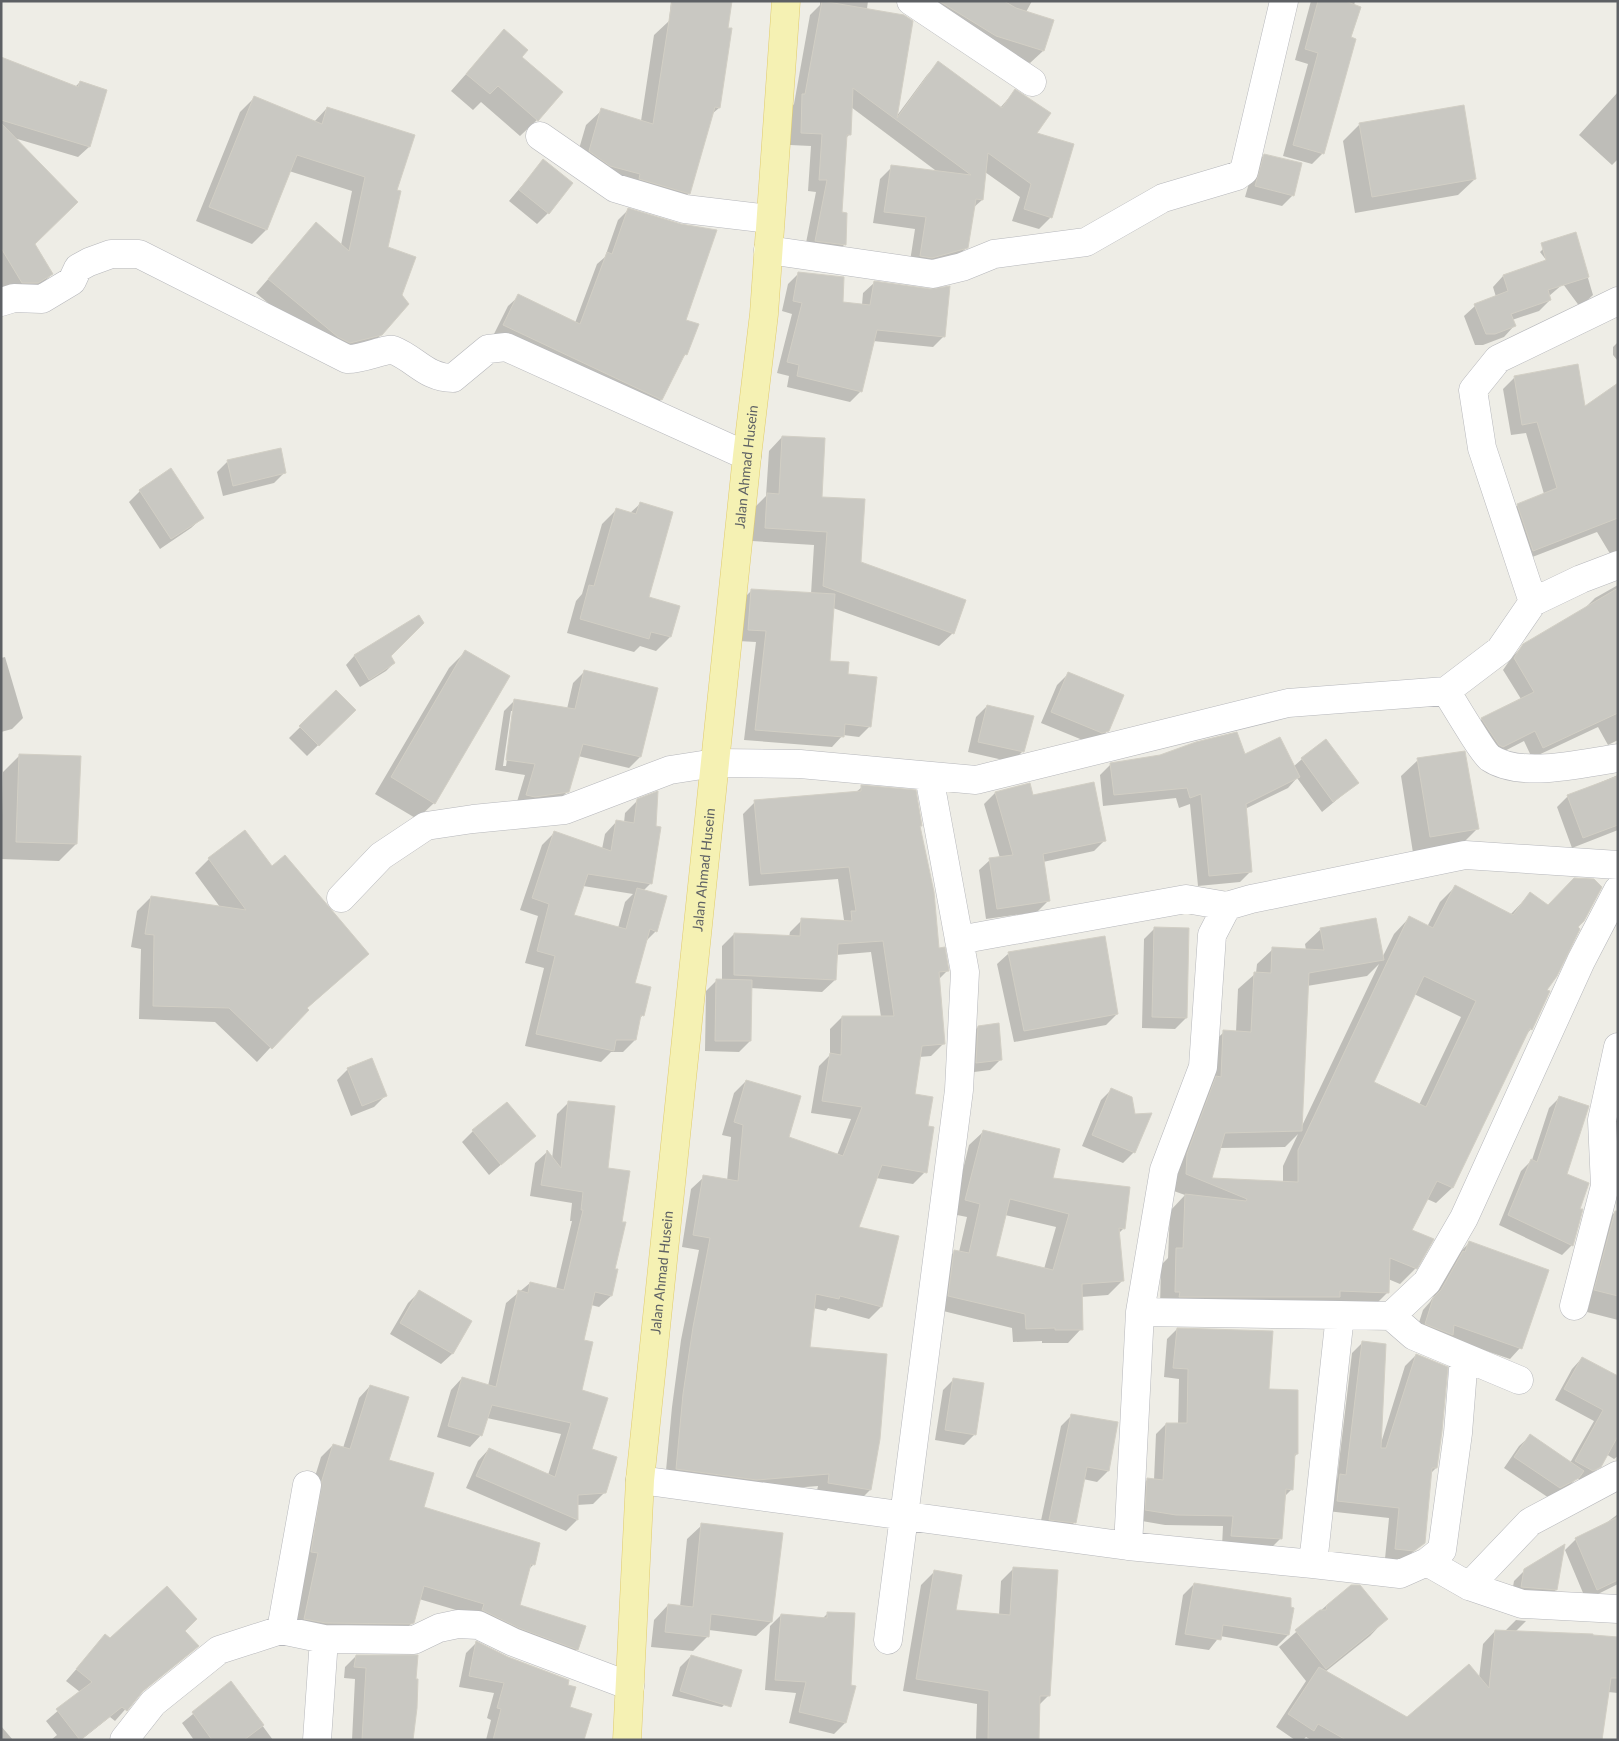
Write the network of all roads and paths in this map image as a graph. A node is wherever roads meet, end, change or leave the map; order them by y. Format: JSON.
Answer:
{"nodes":[{"id":1,"x":786,"y":1,"type":"edge"},
{"id":2,"x":911,"y":1,"type":"edge"},
{"id":3,"x":1284,"y":1,"type":"edge"},
{"id":4,"x":1032,"y":82,"type":"dead end"},
{"id":5,"x":540,"y":136,"type":"dead end"},
{"id":6,"x":770,"y":219,"type":"junction"},
{"id":7,"x":768,"y":250,"type":"junction"},
{"id":8,"x":1618,"y":301,"type":"edge"},
{"id":9,"x":1,"y":302,"type":"edge"},
{"id":10,"x":747,"y":456,"type":"junction"},
{"id":11,"x":1618,"y":565,"type":"edge"},
{"id":12,"x":1533,"y":602,"type":"junction"},
{"id":13,"x":1446,"y":690,"type":"junction"},
{"id":14,"x":1618,"y":758,"type":"edge"},
{"id":15,"x":715,"y":763,"type":"junction"},
{"id":16,"x":929,"y":776,"type":"junction"},
{"id":17,"x":1618,"y":865,"type":"edge"},
{"id":18,"x":1618,"y":890,"type":"edge"},
{"id":19,"x":341,"y":898,"type":"dead end"},
{"id":20,"x":1227,"y":906,"type":"junction"},
{"id":21,"x":959,"y":940,"type":"junction"},
{"id":22,"x":1618,"y":1047,"type":"edge"},
{"id":23,"x":1574,"y":1306,"type":"dead end"},
{"id":24,"x":1140,"y":1312,"type":"junction"},
{"id":25,"x":1340,"y":1315,"type":"junction"},
{"id":26,"x":1391,"y":1316,"type":"junction"},
{"id":27,"x":1464,"y":1357,"type":"junction"},
{"id":28,"x":1519,"y":1380,"type":"dead end"},
{"id":29,"x":1618,"y":1475,"type":"edge"},
{"id":30,"x":640,"y":1480,"type":"junction"},
{"id":31,"x":307,"y":1485,"type":"dead end"},
{"id":32,"x":904,"y":1517,"type":"junction"},
{"id":33,"x":1128,"y":1546,"type":"junction"},
{"id":34,"x":1427,"y":1562,"type":"junction"},
{"id":35,"x":1314,"y":1564,"type":"junction"},
{"id":36,"x":1469,"y":1586,"type":"junction"},
{"id":37,"x":1618,"y":1609,"type":"edge"},
{"id":38,"x":281,"y":1630,"type":"junction"},
{"id":39,"x":324,"y":1639,"type":"junction"},
{"id":40,"x":888,"y":1640,"type":"dead end"},
{"id":41,"x":630,"y":1686,"type":"junction"},
{"id":42,"x":124,"y":1740,"type":"edge"},
{"id":43,"x":317,"y":1740,"type":"edge"},
{"id":44,"x":627,"y":1740,"type":"edge"}],
"edges":[{"from":1,"to":6,"type":"main road","name":"Jalan Ahmad Husein"},
{"from":2,"to":4,"type":"street"},
{"from":3,"to":7,"type":"street"},
{"from":5,"to":6,"type":"street"},
{"from":6,"to":7,"type":"main road","name":"Jalan Ahmad Husein"},
{"from":7,"to":10,"type":"main road","name":"Jalan Ahmad Husein"},
{"from":8,"to":12,"type":"street"},
{"from":9,"to":10,"type":"street"},
{"from":10,"to":15,"type":"main road","name":"Jalan Ahmad Husein"},
{"from":11,"to":12,"type":"street"},
{"from":12,"to":13,"type":"street"},
{"from":13,"to":14,"type":"street"},
{"from":13,"to":16,"type":"street"},
{"from":15,"to":16,"type":"street"},
{"from":15,"to":19,"type":"street"},
{"from":15,"to":30,"type":"main road","name":"Jalan Ahmad Husein"},
{"from":16,"to":21,"type":"street"},
{"from":17,"to":20,"type":"street"},
{"from":18,"to":26,"type":"street"},
{"from":20,"to":21,"type":"street"},
{"from":20,"to":24,"type":"street"},
{"from":21,"to":32,"type":"street"},
{"from":22,"to":23,"type":"street"},
{"from":24,"to":25,"type":"street"},
{"from":24,"to":33,"type":"street"},
{"from":25,"to":26,"type":"street"},
{"from":25,"to":35,"type":"street"},
{"from":26,"to":27,"type":"street"},
{"from":27,"to":28,"type":"street"},
{"from":27,"to":34,"type":"street"},
{"from":29,"to":36,"type":"street"},
{"from":30,"to":32,"type":"street"},
{"from":30,"to":41,"type":"main road","name":"Jalan Ahmad Husein"},
{"from":31,"to":38,"type":"street"},
{"from":32,"to":33,"type":"street"},
{"from":32,"to":40,"type":"street"},
{"from":33,"to":35,"type":"street"},
{"from":34,"to":35,"type":"street"},
{"from":34,"to":36,"type":"street"},
{"from":36,"to":37,"type":"street"},
{"from":38,"to":39,"type":"street"},
{"from":38,"to":42,"type":"street"},
{"from":39,"to":41,"type":"street"},
{"from":39,"to":43,"type":"street"},
{"from":41,"to":44,"type":"main road","name":"Jalan Ahmad Husein"}]}
